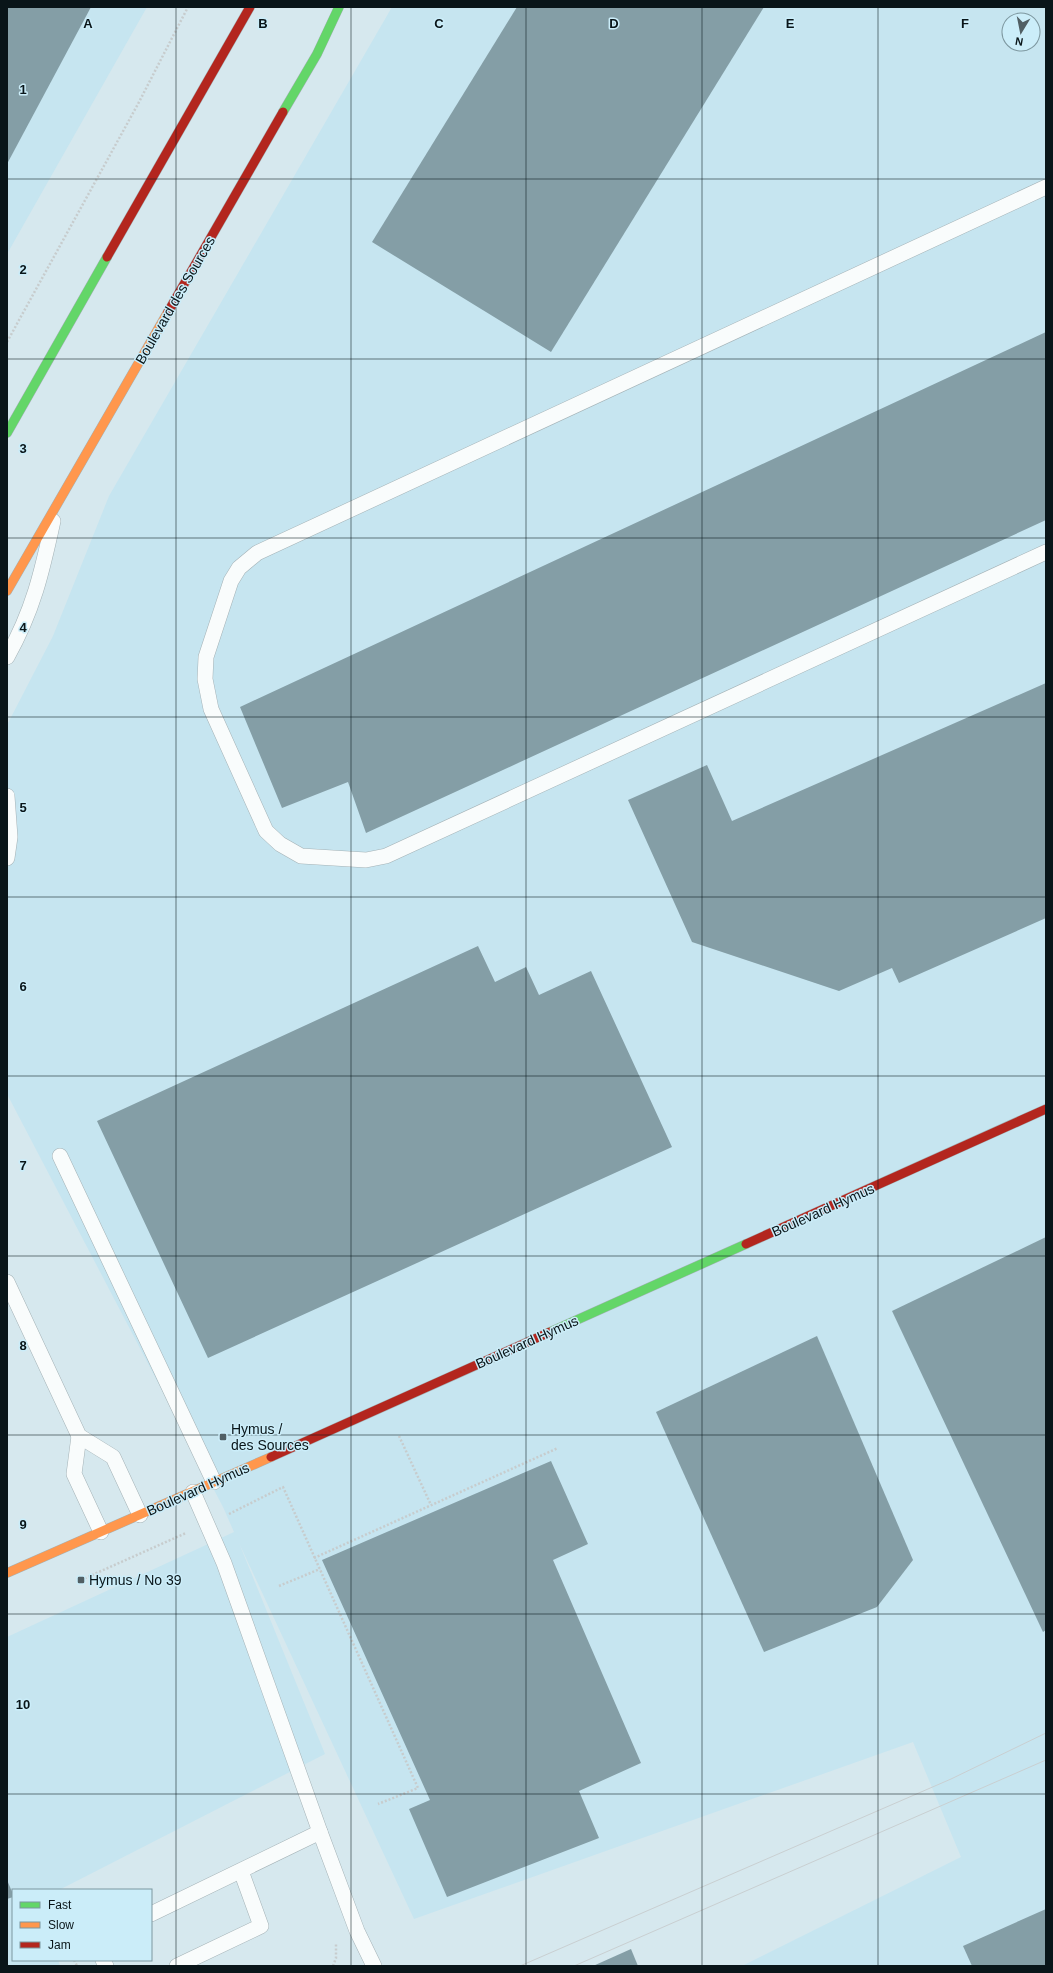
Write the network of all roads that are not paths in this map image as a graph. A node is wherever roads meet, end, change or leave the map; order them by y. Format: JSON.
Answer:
{"nodes":[{"id":1,"x":247,"y":7,"type":"edge"},
{"id":2,"x":250,"y":7,"type":"edge"},
{"id":3,"x":339,"y":7,"type":"edge"},
{"id":4,"x":239,"y":26,"type":"junction"},
{"id":5,"x":1046,"y":187,"type":"edge"},
{"id":6,"x":7,"y":433,"type":"edge"},
{"id":7,"x":56,"y":505,"type":"junction"},
{"id":8,"x":1046,"y":552,"type":"edge"},
{"id":9,"x":7,"y":591,"type":"edge"},
{"id":10,"x":7,"y":657,"type":"edge"},
{"id":11,"x":7,"y":796,"type":"edge"},
{"id":12,"x":7,"y":858,"type":"edge"},
{"id":13,"x":1046,"y":1109,"type":"edge"},
{"id":14,"x":60,"y":1156,"type":"dead end"},
{"id":15,"x":7,"y":1282,"type":"edge"},
{"id":16,"x":79,"y":1436,"type":"junction"},
{"id":17,"x":214,"y":1482,"type":"junction"},
{"id":18,"x":192,"y":1492,"type":"junction"},
{"id":19,"x":140,"y":1515,"type":"junction"},
{"id":20,"x":101,"y":1532,"type":"junction"},
{"id":21,"x":7,"y":1573,"type":"edge"},
{"id":22,"x":320,"y":1832,"type":"junction"},
{"id":23,"x":241,"y":1871,"type":"junction"},
{"id":24,"x":152,"y":1914,"type":"edge"},
{"id":25,"x":176,"y":1966,"type":"edge"},
{"id":26,"x":374,"y":1966,"type":"edge"}],
"edges":[{"from":1,"to":4,"type":"main road"},
{"from":2,"to":4,"type":"main road"},
{"from":3,"to":7,"type":"main road","name":"Boulevard des Sources"},
{"from":4,"to":6,"type":"main road"},
{"from":5,"to":8,"type":"lane"},
{"from":7,"to":9,"type":"main road","name":"Boulevard des Sources"},
{"from":7,"to":10,"type":"lane"},
{"from":11,"to":12,"type":"lane"},
{"from":13,"to":17,"type":"main road","name":"Boulevard Hymus"},
{"from":14,"to":17,"type":"lane"},
{"from":15,"to":16,"type":"lane"},
{"from":16,"to":19,"type":"lane"},
{"from":16,"to":20,"type":"lane"},
{"from":17,"to":18,"type":"main road","name":"Boulevard Hymus"},
{"from":18,"to":19,"type":"main road","name":"Boulevard Hymus"},
{"from":18,"to":22,"type":"lane"},
{"from":19,"to":20,"type":"main road","name":"Boulevard Hymus"},
{"from":20,"to":21,"type":"main road","name":"Boulevard Hymus"},
{"from":22,"to":23,"type":"lane"},
{"from":22,"to":26,"type":"lane"},
{"from":23,"to":24,"type":"lane"},
{"from":23,"to":25,"type":"lane"}]}
